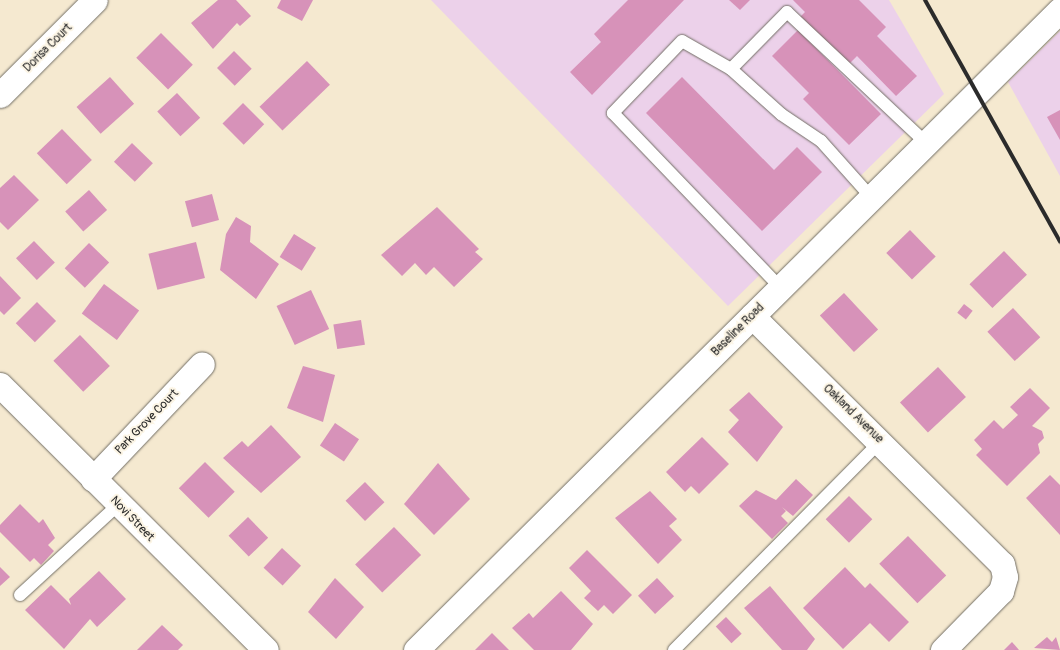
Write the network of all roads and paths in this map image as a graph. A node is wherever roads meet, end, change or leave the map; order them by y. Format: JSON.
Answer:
{"nodes":[{"id":1,"x":95,"y":0,"type":"edge"},
{"id":2,"x":1060,"y":10,"type":"edge"},
{"id":3,"x":731,"y":69,"type":"junction"},
{"id":4,"x":0,"y":95,"type":"edge"},
{"id":5,"x":926,"y":143,"type":"junction"},
{"id":6,"x":871,"y":197,"type":"junction"},
{"id":7,"x":780,"y":287,"type":"junction"},
{"id":8,"x":752,"y":316,"type":"junction"},
{"id":9,"x":202,"y":364,"type":"dead end"},
{"id":10,"x":0,"y":385,"type":"edge"},
{"id":11,"x":881,"y":441,"type":"junction"},
{"id":12,"x":93,"y":479,"type":"junction"},
{"id":13,"x":118,"y":505,"type":"junction"},
{"id":14,"x":20,"y":595,"type":"dead end"},
{"id":15,"x":266,"y":650,"type":"edge"},
{"id":16,"x":416,"y":650,"type":"edge"},
{"id":17,"x":674,"y":650,"type":"edge"},
{"id":18,"x":943,"y":650,"type":"edge"}],
"edges":[{"from":1,"to":4,"type":"street","name":"Dorisa Court"},
{"from":2,"to":5,"type":"street","name":"Baseline Road"},
{"from":3,"to":5,"type":"lane"},
{"from":3,"to":6,"type":"lane"},
{"from":3,"to":7,"type":"lane"},
{"from":5,"to":6,"type":"street","name":"Baseline Road"},
{"from":6,"to":7,"type":"street","name":"Baseline Road"},
{"from":7,"to":8,"type":"street","name":"Baseline Road"},
{"from":8,"to":11,"type":"street","name":"Oakland Avenue"},
{"from":8,"to":16,"type":"street","name":"Baseline Road"},
{"from":9,"to":12,"type":"street","name":"Park Grove Court"},
{"from":10,"to":12,"type":"street","name":"Novi Street"},
{"from":11,"to":17,"type":"lane"},
{"from":11,"to":18,"type":"street","name":"Oakland Avenue"},
{"from":12,"to":13,"type":"street","name":"Novi Street"},
{"from":13,"to":14,"type":"lane"},
{"from":13,"to":15,"type":"street","name":"Novi Street"}]}
